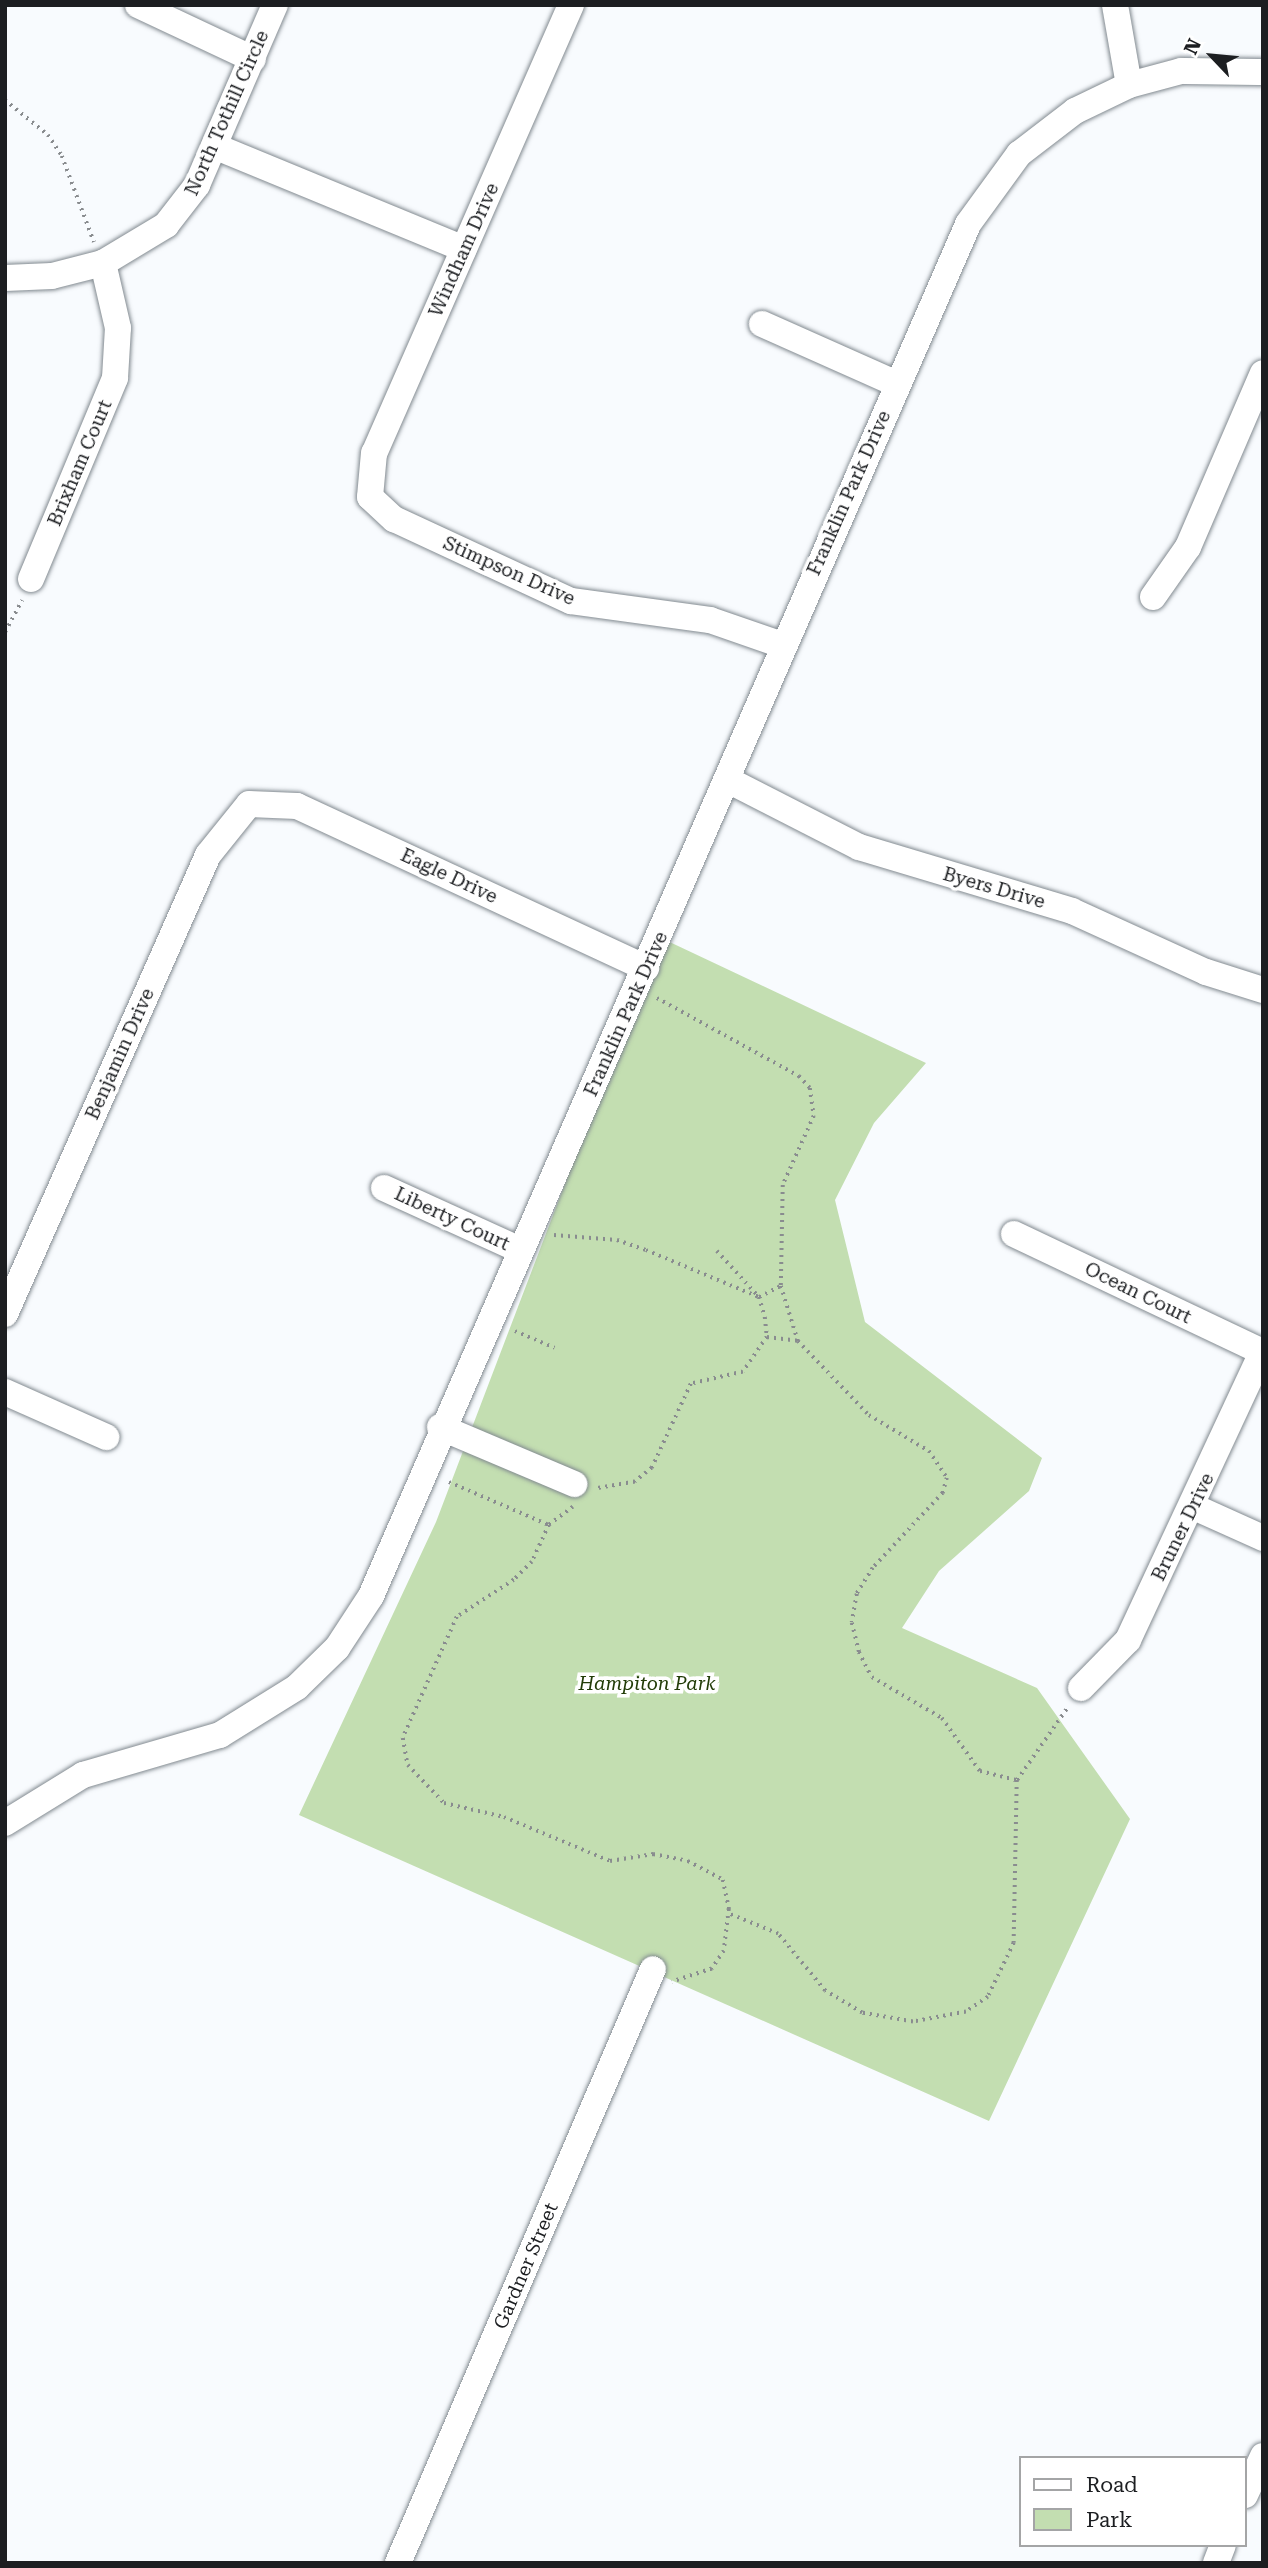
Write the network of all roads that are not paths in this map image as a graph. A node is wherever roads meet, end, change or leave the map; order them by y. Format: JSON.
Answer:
{"nodes":[{"id":1,"x":138,"y":5,"type":"edge"},
{"id":2,"x":275,"y":5,"type":"edge"},
{"id":3,"x":571,"y":5,"type":"edge"},
{"id":4,"x":1115,"y":5,"type":"edge"},
{"id":5,"x":253,"y":58,"type":"junction"},
{"id":6,"x":1263,"y":72,"type":"edge"},
{"id":7,"x":1129,"y":85,"type":"junction"},
{"id":8,"x":215,"y":146,"type":"junction"},
{"id":9,"x":464,"y":249,"type":"junction"},
{"id":10,"x":103,"y":263,"type":"junction"},
{"id":11,"x":5,"y":278,"type":"edge"},
{"id":12,"x":762,"y":324,"type":"dead end"},
{"id":13,"x":1263,"y":373,"type":"edge"},
{"id":14,"x":897,"y":384,"type":"junction"},
{"id":15,"x":370,"y":497,"type":"joint"},
{"id":16,"x":31,"y":579,"type":"road end"},
{"id":17,"x":1153,"y":597,"type":"dead end"},
{"id":18,"x":782,"y":645,"type":"junction"},
{"id":19,"x":728,"y":780,"type":"junction"},
{"id":20,"x":248,"y":804,"type":"joint"},
{"id":21,"x":642,"y":978,"type":"junction"},
{"id":22,"x":1263,"y":990,"type":"edge"},
{"id":23,"x":384,"y":1188,"type":"dead end"},
{"id":24,"x":1014,"y":1234,"type":"dead end"},
{"id":25,"x":520,"y":1250,"type":"junction"},
{"id":26,"x":5,"y":1314,"type":"edge"},
{"id":27,"x":1263,"y":1352,"type":"edge"},
{"id":28,"x":5,"y":1392,"type":"edge"},
{"id":29,"x":440,"y":1427,"type":"junction"},
{"id":30,"x":106,"y":1437,"type":"dead end"},
{"id":31,"x":578,"y":1494,"type":"road end"},
{"id":32,"x":1194,"y":1507,"type":"junction"},
{"id":33,"x":1263,"y":1538,"type":"edge"},
{"id":34,"x":1081,"y":1688,"type":"road end"},
{"id":35,"x":5,"y":1824,"type":"edge"},
{"id":36,"x":650,"y":1975,"type":"road end"},
{"id":37,"x":1263,"y":2455,"type":"edge"},
{"id":38,"x":1247,"y":2491,"type":"edge"},
{"id":39,"x":398,"y":2563,"type":"edge"}],
"edges":[{"from":1,"to":5,"type":"street"},
{"from":2,"to":5,"type":"street","name":"North Tothill Circle"},
{"from":3,"to":9,"type":"street","name":"Windham Drive"},
{"from":4,"to":7,"type":"street"},
{"from":5,"to":8,"type":"street","name":"North Tothill Circle"},
{"from":6,"to":7,"type":"street","name":"Franklin Park Drive"},
{"from":7,"to":14,"type":"street","name":"Franklin Park Drive"},
{"from":8,"to":9,"type":"street"},
{"from":8,"to":10,"type":"street","name":"North Tothill Circle"},
{"from":9,"to":15,"type":"street","name":"Windham Drive"},
{"from":10,"to":11,"type":"street","name":"North Tothill Circle"},
{"from":10,"to":16,"type":"street","name":"Brixham Court"},
{"from":12,"to":14,"type":"street"},
{"from":13,"to":17,"type":"street"},
{"from":14,"to":18,"type":"street","name":"Franklin Park Drive"},
{"from":15,"to":18,"type":"street","name":"Stimpson Drive"},
{"from":18,"to":19,"type":"street","name":"Franklin Park Drive"},
{"from":19,"to":21,"type":"street","name":"Franklin Park Drive"},
{"from":19,"to":22,"type":"street","name":"Byers Drive"},
{"from":20,"to":21,"type":"street","name":"Eagle Drive"},
{"from":20,"to":26,"type":"street","name":"Benjamin Drive"},
{"from":21,"to":25,"type":"street","name":"Franklin Park Drive"},
{"from":23,"to":25,"type":"street","name":"Liberty Court"},
{"from":24,"to":27,"type":"street","name":"Ocean Court"},
{"from":25,"to":29,"type":"street","name":"Franklin Park Drive"},
{"from":27,"to":32,"type":"street","name":"Bruner Drive"},
{"from":28,"to":30,"type":"street"},
{"from":29,"to":31,"type":"street"},
{"from":29,"to":35,"type":"street","name":"Franklin Park Drive"},
{"from":32,"to":33,"type":"street"},
{"from":32,"to":34,"type":"street","name":"Bruner Drive"},
{"from":36,"to":39,"type":"street","name":"Gardner Street"},
{"from":37,"to":38,"type":"street"}]}
